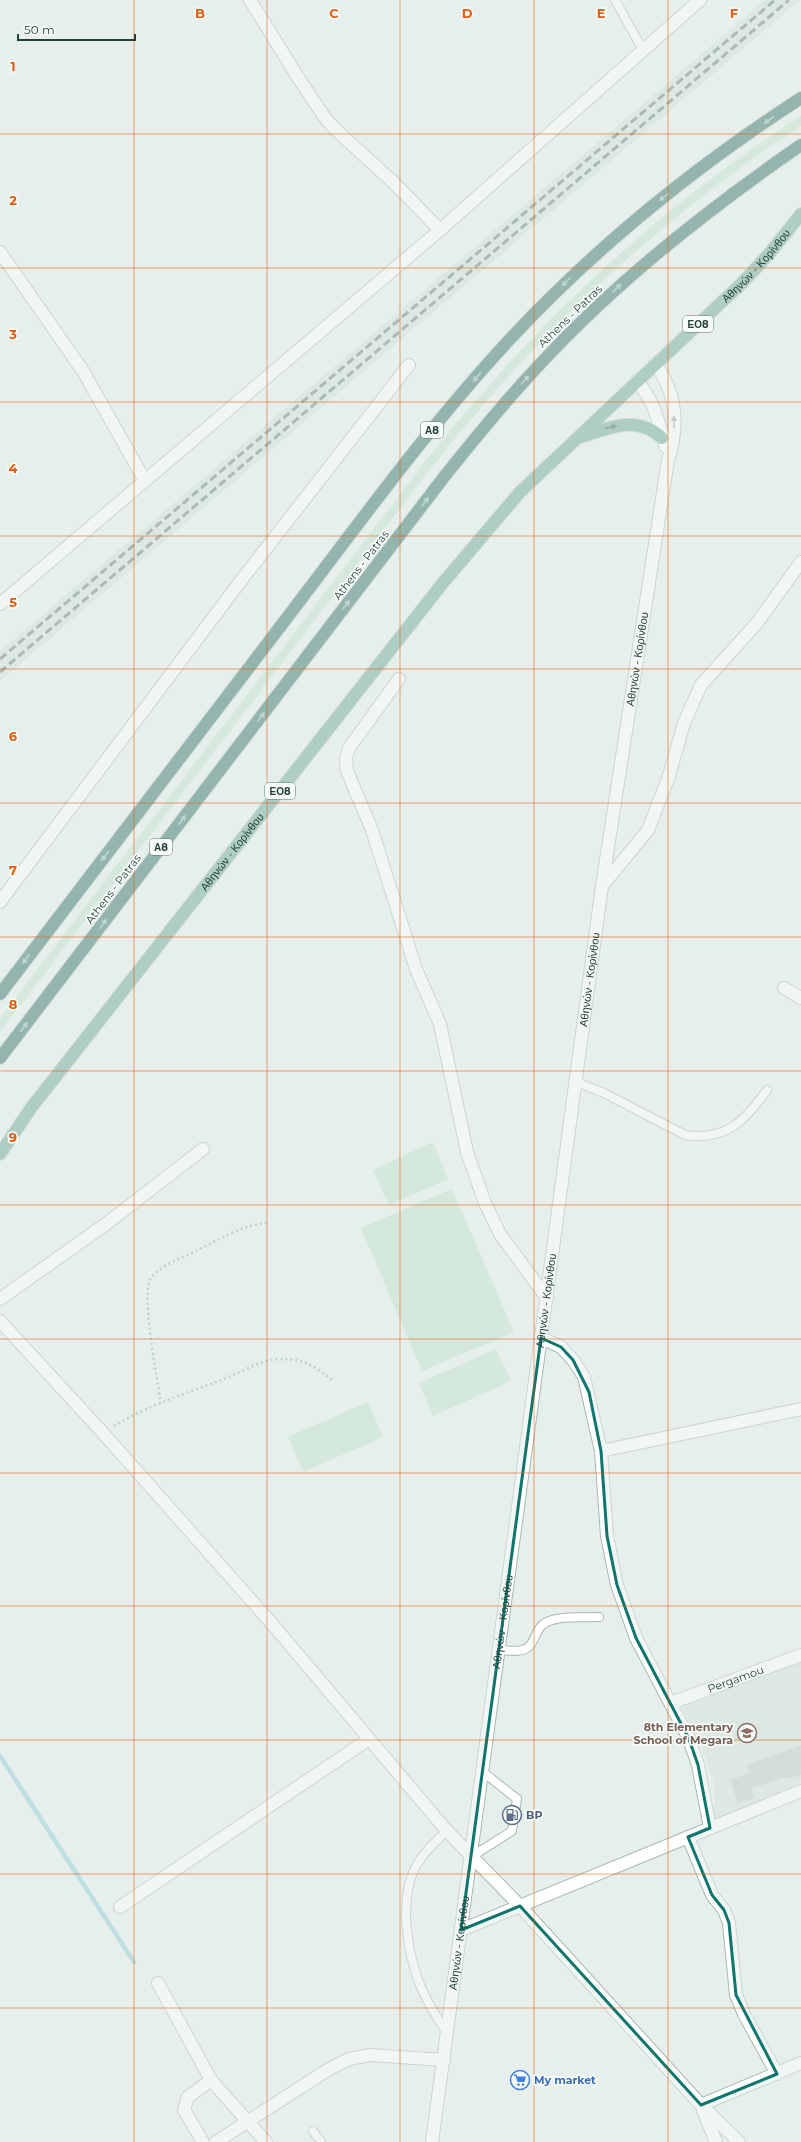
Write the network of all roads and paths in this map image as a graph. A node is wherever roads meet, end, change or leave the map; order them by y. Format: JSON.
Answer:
{"nodes":[{"id":1,"x":250,"y":0,"type":"edge"},
{"id":2,"x":615,"y":0,"type":"edge"},
{"id":3,"x":700,"y":0,"type":"edge"},
{"id":4,"x":643,"y":50,"type":"junction"},
{"id":5,"x":801,"y":98,"type":"edge"},
{"id":6,"x":801,"y":145,"type":"edge"},
{"id":7,"x":801,"y":214,"type":"edge"},
{"id":8,"x":440,"y":230,"type":"junction"},
{"id":9,"x":0,"y":252,"type":"edge"},
{"id":10,"x":655,"y":364,"type":"junction"},
{"id":11,"x":409,"y":365,"type":"dead end"},
{"id":12,"x":637,"y":381,"type":"junction"},
{"id":13,"x":662,"y":438,"type":"junction"},
{"id":14,"x":574,"y":440,"type":"junction"},
{"id":15,"x":668,"y":460,"type":"junction"},
{"id":16,"x":145,"y":480,"type":"junction"},
{"id":17,"x":801,"y":562,"type":"edge"},
{"id":18,"x":0,"y":604,"type":"edge"},
{"id":19,"x":399,"y":679,"type":"dead end"},
{"id":20,"x":602,"y":886,"type":"junction"},
{"id":21,"x":0,"y":902,"type":"edge"},
{"id":22,"x":784,"y":988,"type":"dead end"},
{"id":23,"x":0,"y":994,"type":"edge"},
{"id":24,"x":801,"y":998,"type":"edge"},
{"id":25,"x":0,"y":1058,"type":"edge"},
{"id":26,"x":576,"y":1082,"type":"junction"},
{"id":27,"x":767,"y":1090,"type":"dead end"},
{"id":28,"x":203,"y":1149,"type":"dead end"},
{"id":29,"x":0,"y":1154,"type":"edge"},
{"id":30,"x":268,"y":1223,"type":"dead end"},
{"id":31,"x":547,"y":1298,"type":"junction"},
{"id":32,"x":0,"y":1299,"type":"edge"},
{"id":33,"x":1,"y":1322,"type":"edge"},
{"id":34,"x":541,"y":1338,"type":"junction"},
{"id":35,"x":332,"y":1380,"type":"dead end"},
{"id":36,"x":161,"y":1404,"type":"junction"},
{"id":37,"x":801,"y":1409,"type":"edge"},
{"id":38,"x":103,"y":1433,"type":"junction"},
{"id":39,"x":601,"y":1451,"type":"junction"},
{"id":40,"x":599,"y":1618,"type":"dead end"},
{"id":41,"x":499,"y":1650,"type":"junction"},
{"id":42,"x":801,"y":1655,"type":"edge"},
{"id":43,"x":670,"y":1703,"type":"junction"},
{"id":44,"x":369,"y":1739,"type":"junction"},
{"id":45,"x":483,"y":1772,"type":"junction"},
{"id":46,"x":801,"y":1791,"type":"edge"},
{"id":47,"x":710,"y":1828,"type":"junction"},
{"id":48,"x":447,"y":1831,"type":"junction"},
{"id":49,"x":688,"y":1837,"type":"junction"},
{"id":50,"x":471,"y":1857,"type":"junction"},
{"id":51,"x":520,"y":1906,"type":"junction"},
{"id":52,"x":120,"y":1907,"type":"dead end"},
{"id":53,"x":461,"y":1930,"type":"junction"},
{"id":54,"x":158,"y":1983,"type":"dead end"},
{"id":55,"x":447,"y":2034,"type":"junction"},
{"id":56,"x":444,"y":2060,"type":"junction"},
{"id":57,"x":801,"y":2063,"type":"edge"},
{"id":58,"x":777,"y":2074,"type":"junction"},
{"id":59,"x":211,"y":2080,"type":"junction"},
{"id":60,"x":701,"y":2105,"type":"junction"},
{"id":61,"x":248,"y":2121,"type":"junction"},
{"id":62,"x":313,"y":2131,"type":"dead end"},
{"id":63,"x":203,"y":2142,"type":"edge"},
{"id":64,"x":216,"y":2142,"type":"edge"},
{"id":65,"x":266,"y":2142,"type":"edge"},
{"id":66,"x":321,"y":2142,"type":"edge"},
{"id":67,"x":432,"y":2142,"type":"edge"},
{"id":68,"x":716,"y":2142,"type":"edge"},
{"id":69,"x":739,"y":2142,"type":"edge"}],
"edges":[{"from":1,"to":8,"type":"street"},
{"from":2,"to":4,"type":"lane"},
{"from":3,"to":4,"type":"street"},
{"from":4,"to":8,"type":"street"},
{"from":5,"to":23,"type":"highway","number":"Α8","one_way":true},
{"from":25,"to":6,"type":"highway","name":"Athens - Patras","number":"Α8","one_way":true},
{"from":7,"to":10,"type":"main road","name":"Αθηνών - Κορίνθου","number":"ΕΟ8"},
{"from":8,"to":16,"type":"street"},
{"from":9,"to":16,"type":"street"},
{"from":10,"to":12,"type":"main road","name":"Αθηνών - Κορίνθου","number":"ΕΟ8"},
{"from":15,"to":10,"type":"street","name":"Αθηνών - Κορίνθου","one_way":true},
{"from":11,"to":21,"type":"street"},
{"from":12,"to":13,"type":"street","name":"Αθηνών - Κορίνθου"},
{"from":12,"to":14,"type":"main road","name":"Αθηνών - Κορίνθου","number":"ΕΟ8"},
{"from":14,"to":13,"type":"main road","one_way":true},
{"from":13,"to":15,"type":"street","name":"Αθηνών - Κορίνθου"},
{"from":14,"to":29,"type":"main road","name":"Αθηνών - Κορίνθου","number":"ΕΟ8"},
{"from":15,"to":20,"type":"street","name":"Αθηνών - Κορίνθου"},
{"from":16,"to":18,"type":"street"},
{"from":17,"to":20,"type":"street"},
{"from":19,"to":31,"type":"street"},
{"from":20,"to":26,"type":"street","name":"Αθηνών - Κορίνθου"},
{"from":22,"to":24,"type":"street"},
{"from":26,"to":27,"type":"lane"},
{"from":26,"to":31,"type":"street","name":"Αθηνών - Κορίνθου"},
{"from":28,"to":32,"type":"street"},
{"from":30,"to":36,"type":"path"},
{"from":31,"to":34,"type":"street","name":"Αθηνών - Κορίνθου"},
{"from":33,"to":38,"type":"street"},
{"from":34,"to":39,"type":"street"},
{"from":34,"to":41,"type":"street","name":"Αθηνών - Κορίνθου"},
{"from":35,"to":36,"type":"path"},
{"from":36,"to":38,"type":"path"},
{"from":37,"to":39,"type":"street"},
{"from":38,"to":44,"type":"street"},
{"from":39,"to":43,"type":"street"},
{"from":40,"to":41,"type":"lane"},
{"from":41,"to":45,"type":"street","name":"Αθηνών - Κορίνθου"},
{"from":42,"to":43,"type":"street","name":"Pergamou"},
{"from":43,"to":47,"type":"street"},
{"from":44,"to":48,"type":"street"},
{"from":44,"to":52,"type":"street"},
{"from":45,"to":50,"type":"street","name":"Αθηνών - Κορίνθου"},
{"from":45,"to":50,"type":"lane"},
{"from":46,"to":47,"type":"street"},
{"from":47,"to":49,"type":"street"},
{"from":48,"to":50,"type":"street"},
{"from":48,"to":55,"type":"lane"},
{"from":49,"to":51,"type":"street"},
{"from":49,"to":58,"type":"street"},
{"from":50,"to":51,"type":"street"},
{"from":50,"to":53,"type":"street","name":"Αθηνών - Κορίνθου"},
{"from":51,"to":53,"type":"street"},
{"from":51,"to":60,"type":"street"},
{"from":53,"to":55,"type":"street","name":"Αθηνών - Κορίνθου"},
{"from":54,"to":59,"type":"street"},
{"from":55,"to":56,"type":"street","name":"Αθηνών - Κορίνθου"},
{"from":56,"to":61,"type":"street"},
{"from":56,"to":67,"type":"street","name":"Αθηνών - Κορίνθου"},
{"from":57,"to":58,"type":"street"},
{"from":58,"to":60,"type":"street"},
{"from":59,"to":61,"type":"street"},
{"from":59,"to":63,"type":"street"},
{"from":60,"to":68,"type":"street"},
{"from":60,"to":69,"type":"street"},
{"from":61,"to":64,"type":"street"},
{"from":61,"to":65,"type":"street"},
{"from":62,"to":66,"type":"lane"}]}
